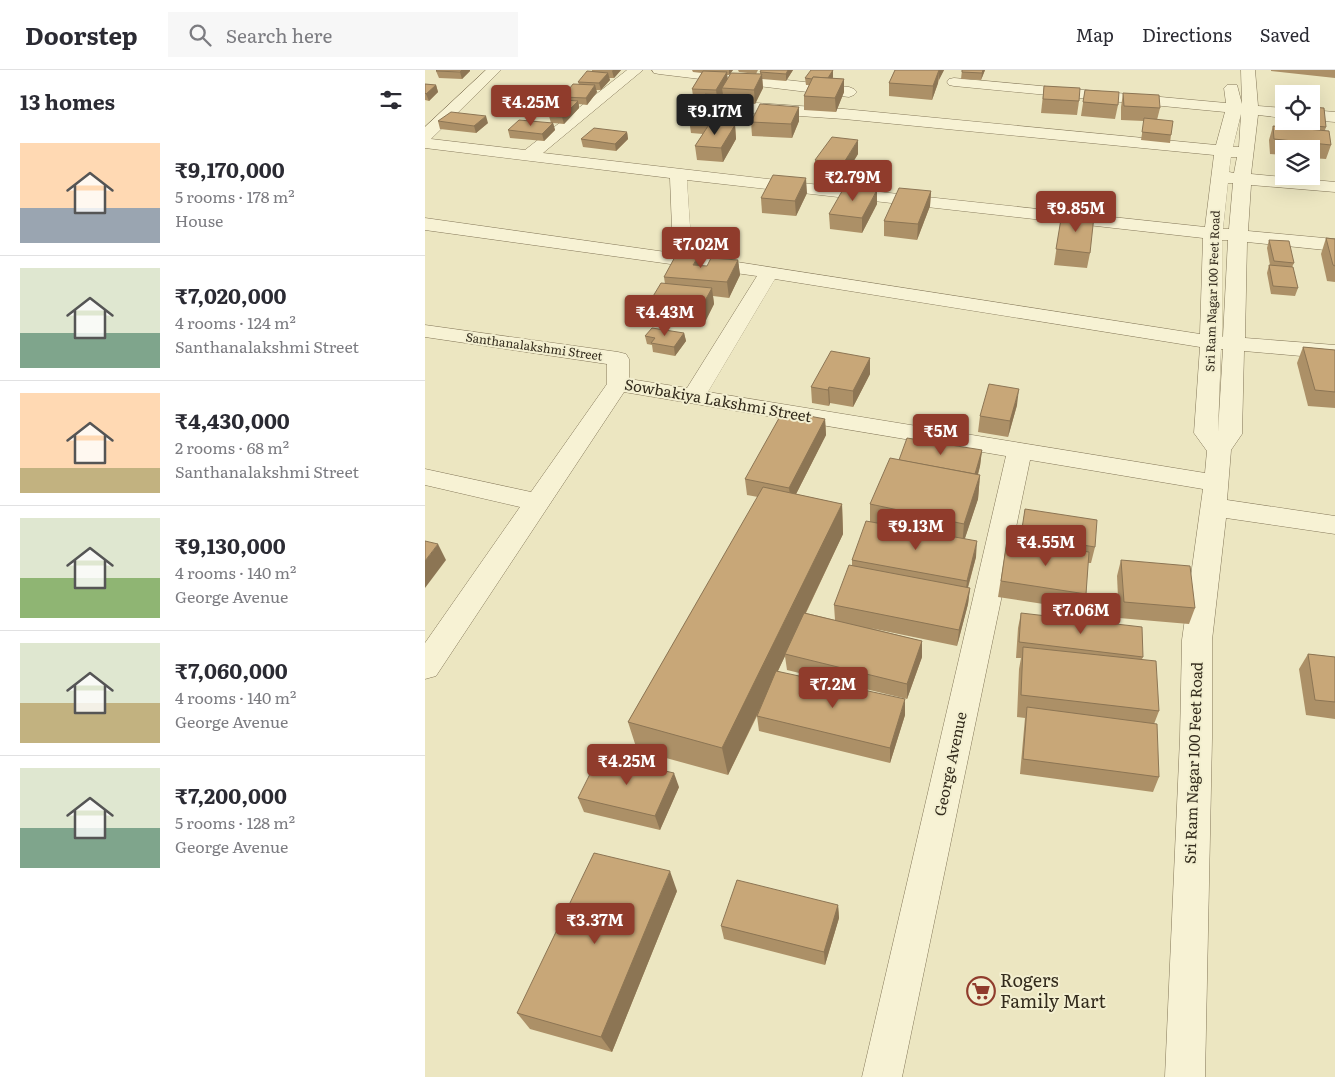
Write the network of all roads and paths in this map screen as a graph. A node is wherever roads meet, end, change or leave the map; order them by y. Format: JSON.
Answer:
{"nodes":[{"id":1,"x":494,"y":70,"type":"edge"},
{"id":2,"x":636,"y":70,"type":"edge"},
{"id":3,"x":659,"y":70,"type":"edge"},
{"id":4,"x":1231,"y":70,"type":"edge"},
{"id":5,"x":1247,"y":70,"type":"edge"},
{"id":6,"x":954,"y":82,"type":"dead end"},
{"id":7,"x":849,"y":92,"type":"dead end"},
{"id":8,"x":726,"y":106,"type":"edge"},
{"id":9,"x":1242,"y":110,"type":"junction"},
{"id":10,"x":1275,"y":112,"type":"edge"},
{"id":11,"x":1320,"y":116,"type":"edge"},
{"id":12,"x":1335,"y":117,"type":"edge"},
{"id":13,"x":425,"y":136,"type":"edge"},
{"id":14,"x":425,"y":143,"type":"edge"},
{"id":15,"x":1223,"y":152,"type":"junction"},
{"id":16,"x":1245,"y":153,"type":"junction"},
{"id":17,"x":528,"y":156,"type":"junction"},
{"id":18,"x":678,"y":174,"type":"junction"},
{"id":19,"x":1219,"y":177,"type":"junction"},
{"id":20,"x":1242,"y":179,"type":"junction"},
{"id":21,"x":1335,"y":187,"type":"edge"},
{"id":22,"x":425,"y":224,"type":"edge"},
{"id":23,"x":1213,"y":234,"type":"junction"},
{"id":24,"x":1238,"y":236,"type":"junction"},
{"id":25,"x":1335,"y":245,"type":"edge"},
{"id":26,"x":683,"y":260,"type":"junction"},
{"id":27,"x":769,"y":272,"type":"junction"},
{"id":28,"x":425,"y":331,"type":"edge"},
{"id":29,"x":1211,"y":342,"type":"junction"},
{"id":30,"x":1233,"y":343,"type":"junction"},
{"id":31,"x":1335,"y":352,"type":"edge"},
{"id":32,"x":618,"y":384,"type":"junction"},
{"id":33,"x":693,"y":397,"type":"junction"},
{"id":34,"x":1219,"y":450,"type":"junction"},
{"id":35,"x":1019,"y":452,"type":"junction"},
{"id":36,"x":425,"y":477,"type":"edge"},
{"id":37,"x":1215,"y":495,"type":"junction"},
{"id":38,"x":537,"y":502,"type":"junction"},
{"id":39,"x":1335,"y":525,"type":"edge"},
{"id":40,"x":430,"y":650,"type":"edge"},
{"id":41,"x":882,"y":1077,"type":"edge"},
{"id":42,"x":1185,"y":1077,"type":"edge"}],
"edges":[{"from":1,"to":13,"type":"street"},
{"from":2,"to":17,"type":"street"},
{"from":3,"to":7,"type":"street"},
{"from":4,"to":9,"type":"street","name":"Sri Ram Nagar 100 Feet Road"},
{"from":5,"to":9,"type":"street","name":"Sri Ram Nagar 100 Feet Road"},
{"from":6,"to":9,"type":"street"},
{"from":8,"to":15,"type":"street"},
{"from":9,"to":10,"type":"street"},
{"from":9,"to":15,"type":"street","name":"Sri Ram Nagar 100 Feet Road"},
{"from":9,"to":16,"type":"street","name":"Sri Ram Nagar 100 Feet Road"},
{"from":11,"to":12,"type":"street"},
{"from":14,"to":17,"type":"street"},
{"from":15,"to":16,"type":"street"},
{"from":15,"to":19,"type":"street","name":"Sri Ram Nagar 100 Feet Road"},
{"from":16,"to":20,"type":"street","name":"Sri Ram Nagar 100 Feet Road"},
{"from":17,"to":18,"type":"street"},
{"from":18,"to":23,"type":"street"},
{"from":18,"to":26,"type":"street"},
{"from":19,"to":20,"type":"street"},
{"from":19,"to":23,"type":"street","name":"Sri Ram Nagar 100 Feet Road"},
{"from":20,"to":21,"type":"street"},
{"from":20,"to":24,"type":"street","name":"Sri Ram Nagar 100 Feet Road"},
{"from":22,"to":26,"type":"street"},
{"from":23,"to":24,"type":"street"},
{"from":23,"to":29,"type":"street","name":"Sri Ram Nagar 100 Feet Road"},
{"from":24,"to":25,"type":"street"},
{"from":24,"to":30,"type":"street","name":"Sri Ram Nagar 100 Feet Road"},
{"from":26,"to":27,"type":"street"},
{"from":27,"to":29,"type":"street"},
{"from":27,"to":33,"type":"street"},
{"from":28,"to":32,"type":"street","name":"Santhanalakshmi Street"},
{"from":29,"to":30,"type":"street"},
{"from":29,"to":34,"type":"street","name":"Sri Ram Nagar 100 Feet Road"},
{"from":30,"to":31,"type":"street"},
{"from":30,"to":34,"type":"street","name":"Sri Ram Nagar 100 Feet Road"},
{"from":32,"to":33,"type":"street","name":"Sowbakiya Lakshmi Street"},
{"from":32,"to":38,"type":"street","name":"Sowbakiya Lakshmi Street"},
{"from":33,"to":35,"type":"street","name":"Sowbakiya Lakshmi Street"},
{"from":34,"to":37,"type":"street","name":"Sri Ram Nagar 100 Feet Road"},
{"from":35,"to":37,"type":"street","name":"Sowbakiya Lakshmi Street"},
{"from":35,"to":41,"type":"street","name":"George Avenue"},
{"from":36,"to":38,"type":"street"},
{"from":37,"to":39,"type":"street","name":"Sowbakiya Lakshmi Street"},
{"from":37,"to":42,"type":"street","name":"Sri Ram Nagar 100 Feet Road"},
{"from":38,"to":40,"type":"street","name":"Sowbakiya Lakshmi Street"}]}
